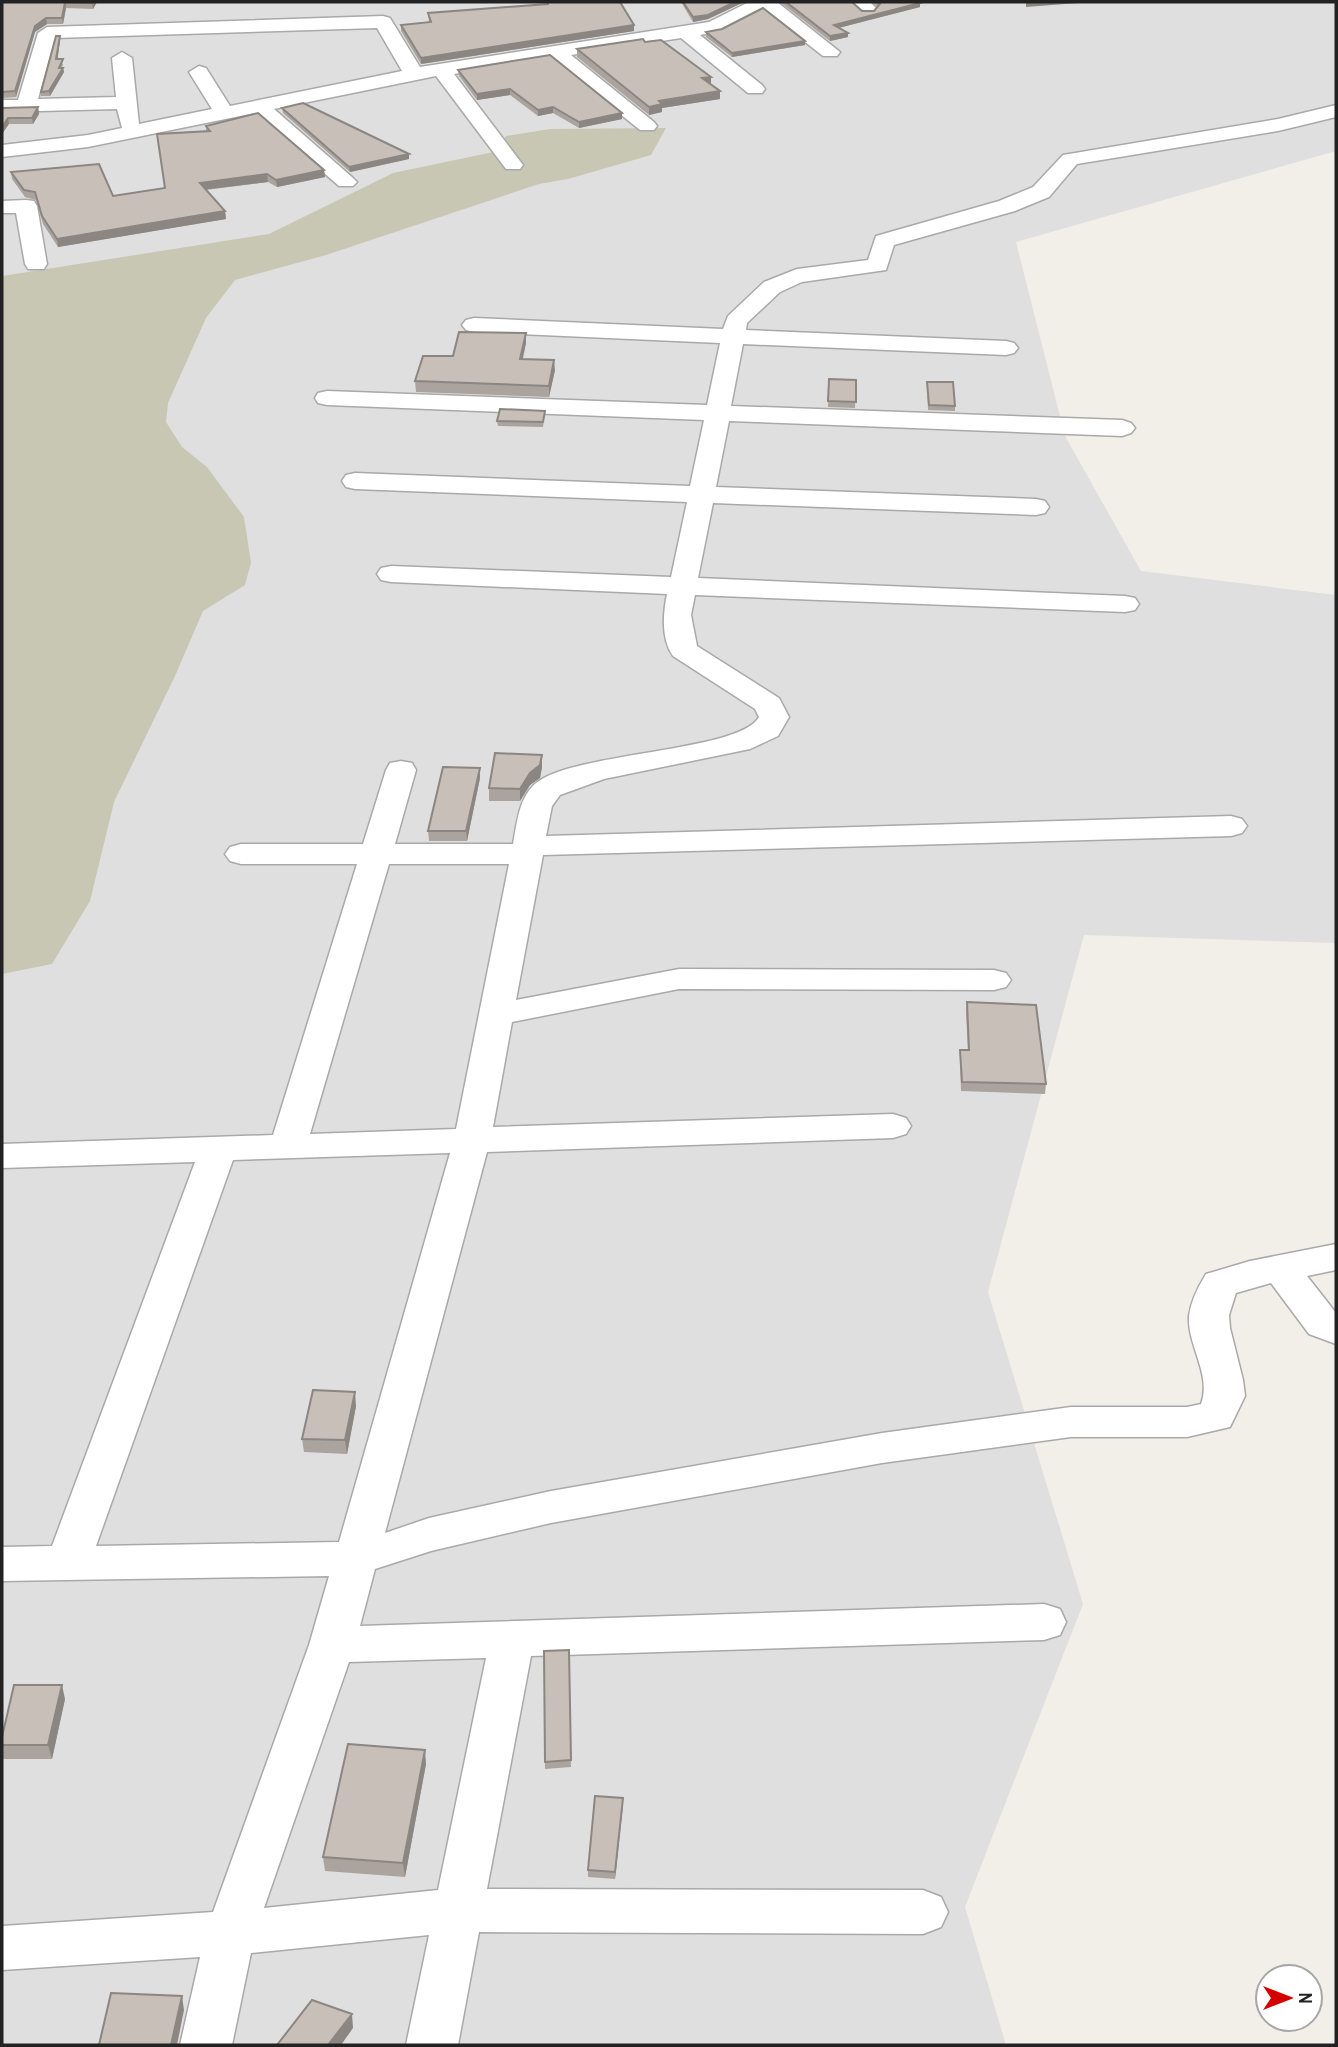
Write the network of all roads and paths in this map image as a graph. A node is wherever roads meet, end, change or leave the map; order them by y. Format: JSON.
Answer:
{"nodes":[{"id":1,"x":765,"y":2,"type":"edge"},
{"id":2,"x":684,"y":31,"type":"junction"},
{"id":3,"x":555,"y":52,"type":"junction"},
{"id":4,"x":830,"y":52,"type":"dead end"},
{"id":5,"x":122,"y":58,"type":"dead end"},
{"id":6,"x":441,"y":70,"type":"junction"},
{"id":7,"x":199,"y":72,"type":"dead end"},
{"id":8,"x":414,"y":75,"type":"junction"},
{"id":9,"x":755,"y":89,"type":"dead end"},
{"id":10,"x":127,"y":103,"type":"junction"},
{"id":11,"x":2,"y":106,"type":"edge"},
{"id":12,"x":26,"y":106,"type":"junction"},
{"id":13,"x":260,"y":107,"type":"junction"},
{"id":14,"x":1336,"y":111,"type":"edge"},
{"id":15,"x":225,"y":114,"type":"junction"},
{"id":16,"x":647,"y":126,"type":"dead end"},
{"id":17,"x":130,"y":133,"type":"junction"},
{"id":18,"x":2,"y":151,"type":"edge"},
{"id":19,"x":513,"y":165,"type":"dead end"},
{"id":20,"x":346,"y":182,"type":"dead end"},
{"id":21,"x":2,"y":207,"type":"edge"},
{"id":22,"x":36,"y":264,"type":"dead end"},
{"id":23,"x":474,"y":325,"type":"dead end"},
{"id":24,"x":733,"y":336,"type":"junction"},
{"id":25,"x":1006,"y":348,"type":"dead end"},
{"id":26,"x":327,"y":398,"type":"dead end"},
{"id":27,"x":717,"y":413,"type":"junction"},
{"id":28,"x":1122,"y":428,"type":"dead end"},
{"id":29,"x":355,"y":481,"type":"dead end"},
{"id":30,"x":701,"y":494,"type":"junction"},
{"id":31,"x":1036,"y":507,"type":"dead end"},
{"id":32,"x":391,"y":575,"type":"dead end"},
{"id":33,"x":682,"y":586,"type":"junction"},
{"id":34,"x":1125,"y":604,"type":"dead end"},
{"id":35,"x":401,"y":769,"type":"dead end"},
{"id":36,"x":1231,"y":826,"type":"dead end"},
{"id":37,"x":529,"y":850,"type":"junction"},
{"id":38,"x":242,"y":854,"type":"dead end"},
{"id":39,"x":376,"y":854,"type":"junction"},
{"id":40,"x":994,"y":979,"type":"dead end"},
{"id":41,"x":497,"y":1014,"type":"junction"},
{"id":42,"x":893,"y":1126,"type":"dead end"},
{"id":43,"x":472,"y":1140,"type":"junction"},
{"id":44,"x":288,"y":1146,"type":"junction"},
{"id":45,"x":219,"y":1149,"type":"junction"},
{"id":46,"x":2,"y":1156,"type":"edge"},
{"id":47,"x":1336,"y":1257,"type":"edge"},
{"id":48,"x":1280,"y":1268,"type":"junction"},
{"id":49,"x":1336,"y":1330,"type":"edge"},
{"id":50,"x":355,"y":1559,"type":"junction"},
{"id":51,"x":68,"y":1563,"type":"junction"},
{"id":52,"x":2,"y":1564,"type":"edge"},
{"id":53,"x":1044,"y":1622,"type":"dead end"},
{"id":54,"x":512,"y":1639,"type":"junction"},
{"id":55,"x":332,"y":1645,"type":"junction"},
{"id":56,"x":459,"y":1910,"type":"junction"},
{"id":57,"x":923,"y":1912,"type":"dead end"},
{"id":58,"x":230,"y":1933,"type":"junction"},
{"id":59,"x":2,"y":1948,"type":"edge"},
{"id":60,"x":206,"y":2045,"type":"edge"},
{"id":61,"x":432,"y":2045,"type":"edge"}],
"edges":[{"from":1,"to":2,"type":"street"},
{"from":1,"to":4,"type":"street"},
{"from":2,"to":3,"type":"street"},
{"from":2,"to":9,"type":"street"},
{"from":3,"to":6,"type":"street"},
{"from":3,"to":16,"type":"street"},
{"from":5,"to":10,"type":"street"},
{"from":6,"to":8,"type":"street"},
{"from":6,"to":19,"type":"street"},
{"from":7,"to":15,"type":"street"},
{"from":8,"to":12,"type":"street"},
{"from":8,"to":13,"type":"street"},
{"from":10,"to":12,"type":"street"},
{"from":10,"to":17,"type":"street"},
{"from":11,"to":12,"type":"street"},
{"from":13,"to":15,"type":"street"},
{"from":13,"to":20,"type":"street"},
{"from":14,"to":24,"type":"street"},
{"from":15,"to":17,"type":"street"},
{"from":17,"to":18,"type":"street"},
{"from":21,"to":22,"type":"street"},
{"from":23,"to":24,"type":"street"},
{"from":24,"to":25,"type":"street"},
{"from":24,"to":27,"type":"street"},
{"from":26,"to":27,"type":"street"},
{"from":27,"to":28,"type":"street"},
{"from":27,"to":30,"type":"street"},
{"from":29,"to":30,"type":"street"},
{"from":30,"to":31,"type":"street"},
{"from":30,"to":33,"type":"street"},
{"from":32,"to":33,"type":"street"},
{"from":33,"to":34,"type":"street"},
{"from":33,"to":37,"type":"street"},
{"from":35,"to":39,"type":"street"},
{"from":36,"to":37,"type":"street"},
{"from":37,"to":39,"type":"street"},
{"from":37,"to":41,"type":"street"},
{"from":38,"to":39,"type":"street"},
{"from":39,"to":44,"type":"street"},
{"from":40,"to":41,"type":"street"},
{"from":41,"to":43,"type":"street"},
{"from":42,"to":43,"type":"street"},
{"from":43,"to":44,"type":"street"},
{"from":43,"to":50,"type":"street"},
{"from":44,"to":45,"type":"street"},
{"from":45,"to":46,"type":"street"},
{"from":45,"to":51,"type":"street"},
{"from":47,"to":48,"type":"street"},
{"from":48,"to":49,"type":"street"},
{"from":48,"to":50,"type":"street"},
{"from":50,"to":51,"type":"street"},
{"from":50,"to":55,"type":"street"},
{"from":51,"to":52,"type":"street"},
{"from":53,"to":54,"type":"street"},
{"from":54,"to":55,"type":"street"},
{"from":54,"to":56,"type":"street"},
{"from":55,"to":58,"type":"street"},
{"from":56,"to":57,"type":"street"},
{"from":56,"to":58,"type":"street"},
{"from":56,"to":61,"type":"street"},
{"from":58,"to":59,"type":"street"},
{"from":58,"to":60,"type":"street"}]}
